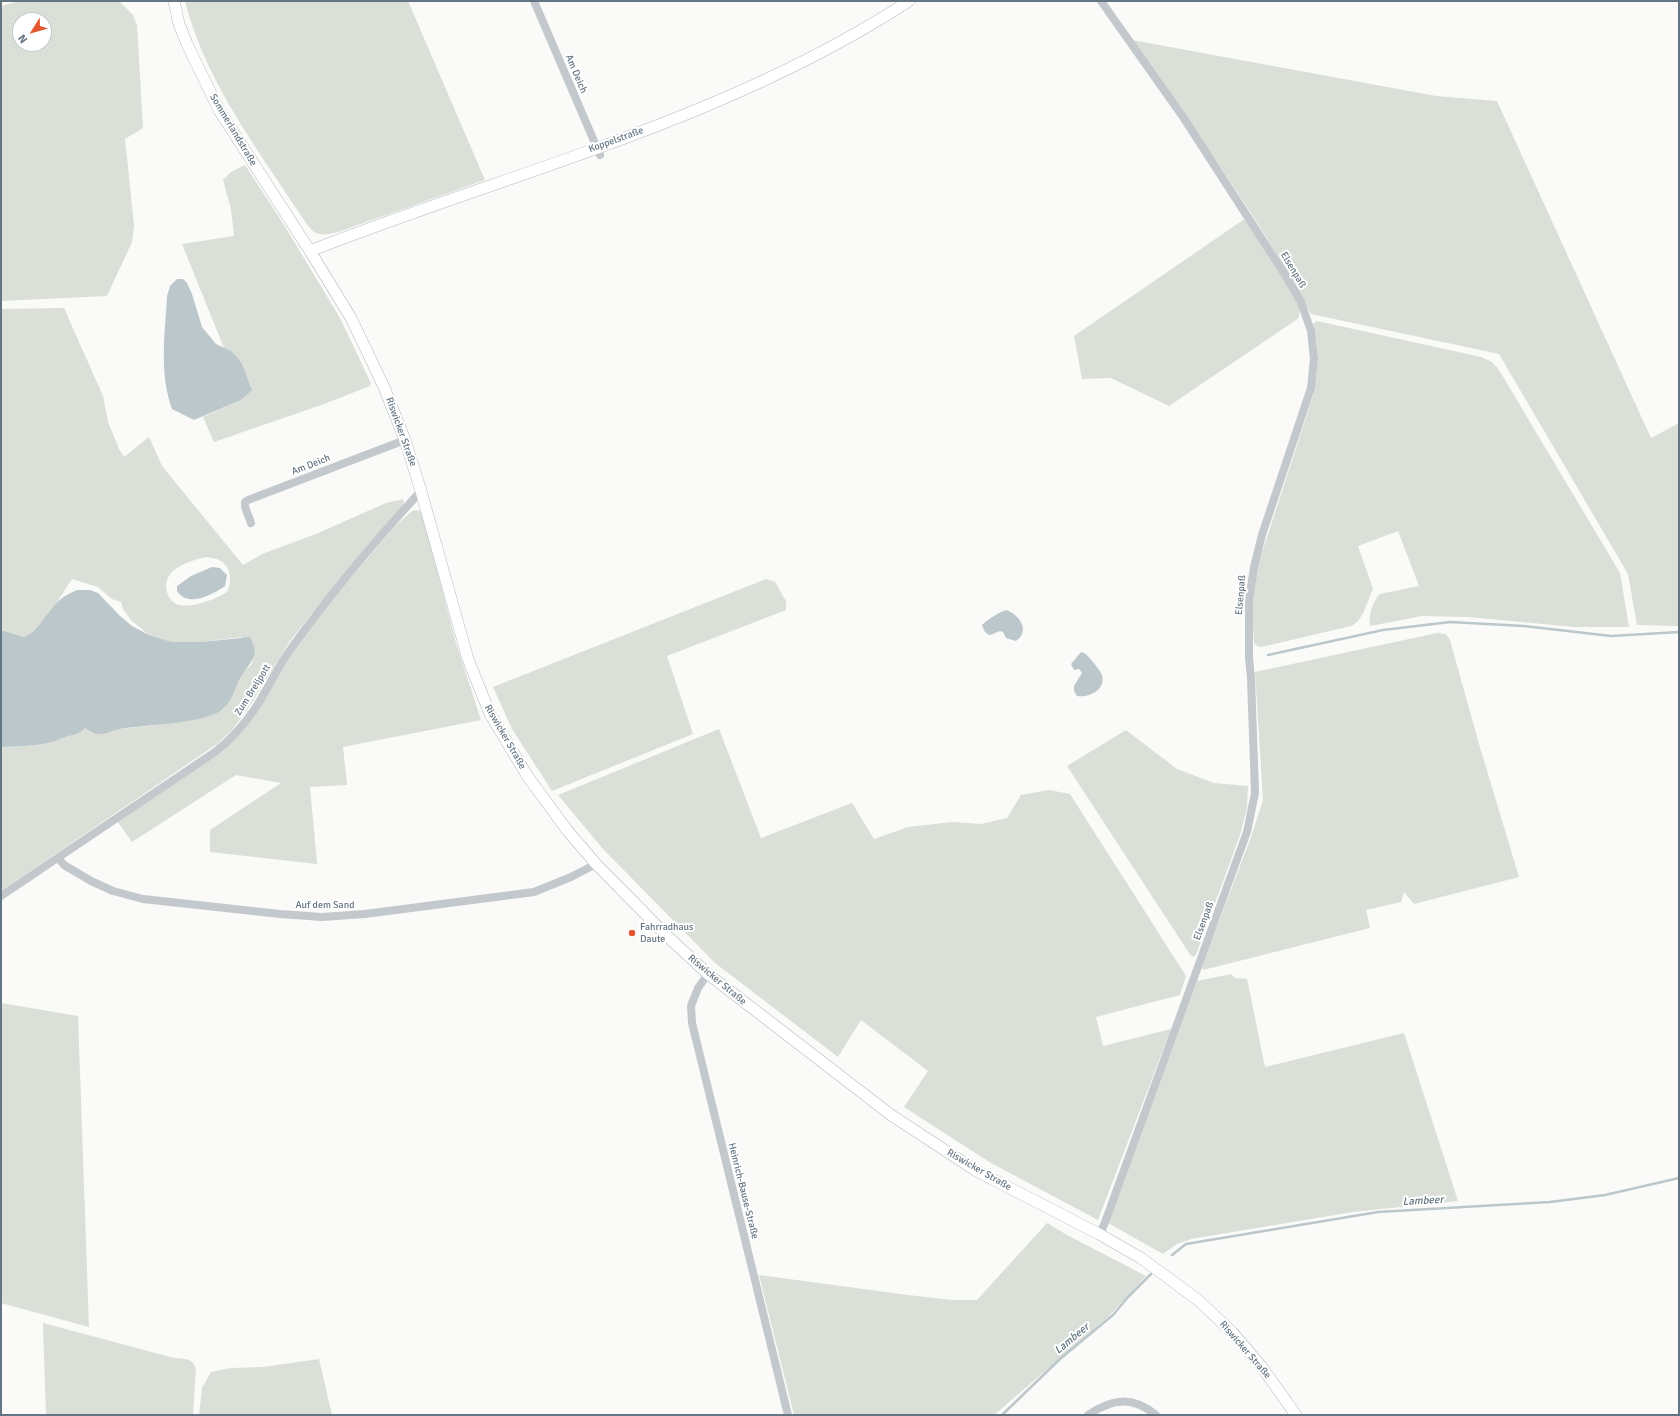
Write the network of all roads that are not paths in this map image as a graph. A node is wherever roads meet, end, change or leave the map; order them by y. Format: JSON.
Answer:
{"nodes":[{"id":1,"x":174,"y":1,"type":"edge"},
{"id":2,"x":534,"y":1,"type":"edge"},
{"id":3,"x":909,"y":1,"type":"edge"},
{"id":4,"x":1101,"y":1,"type":"edge"},
{"id":5,"x":598,"y":151,"type":"junction"},
{"id":6,"x":310,"y":251,"type":"junction"},
{"id":7,"x":405,"y":440,"type":"junction"},
{"id":8,"x":422,"y":491,"type":"junction"},
{"id":9,"x":251,"y":523,"type":"dead end"},
{"id":10,"x":58,"y":858,"type":"junction"},
{"id":11,"x":596,"y":864,"type":"junction"},
{"id":12,"x":1,"y":896,"type":"edge"},
{"id":13,"x":708,"y":974,"type":"junction"},
{"id":14,"x":1099,"y":1234,"type":"junction"},
{"id":15,"x":788,"y":1415,"type":"edge"},
{"id":16,"x":1088,"y":1415,"type":"edge"},
{"id":17,"x":1156,"y":1415,"type":"edge"},
{"id":18,"x":1296,"y":1415,"type":"edge"}],
"edges":[{"from":1,"to":6,"type":"street","name":"Sommerlandstraße"},
{"from":2,"to":5,"type":"street","name":"Am Deich"},
{"from":3,"to":5,"type":"street","name":"Koppelstraße"},
{"from":4,"to":14,"type":"street","name":"Elsenpaß"},
{"from":5,"to":6,"type":"street","name":"Koppelstraße"},
{"from":6,"to":7,"type":"street","name":"Riswicker Straße"},
{"from":7,"to":8,"type":"street","name":"Riswicker Straße"},
{"from":7,"to":9,"type":"street","name":"Am Deich"},
{"from":8,"to":10,"type":"street","name":"Zum Breijpott"},
{"from":8,"to":11,"type":"street","name":"Riswicker Straße"},
{"from":10,"to":11,"type":"street","name":"Auf dem Sand"},
{"from":10,"to":12,"type":"street","name":"Zum Breijpott"},
{"from":11,"to":13,"type":"street","name":"Riswicker Straße"},
{"from":13,"to":14,"type":"street","name":"Riswicker Straße"},
{"from":13,"to":15,"type":"street","name":"Heinrich-Bause-Straße"},
{"from":14,"to":18,"type":"street","name":"Riswicker Straße"},
{"from":16,"to":17,"type":"street"}]}
